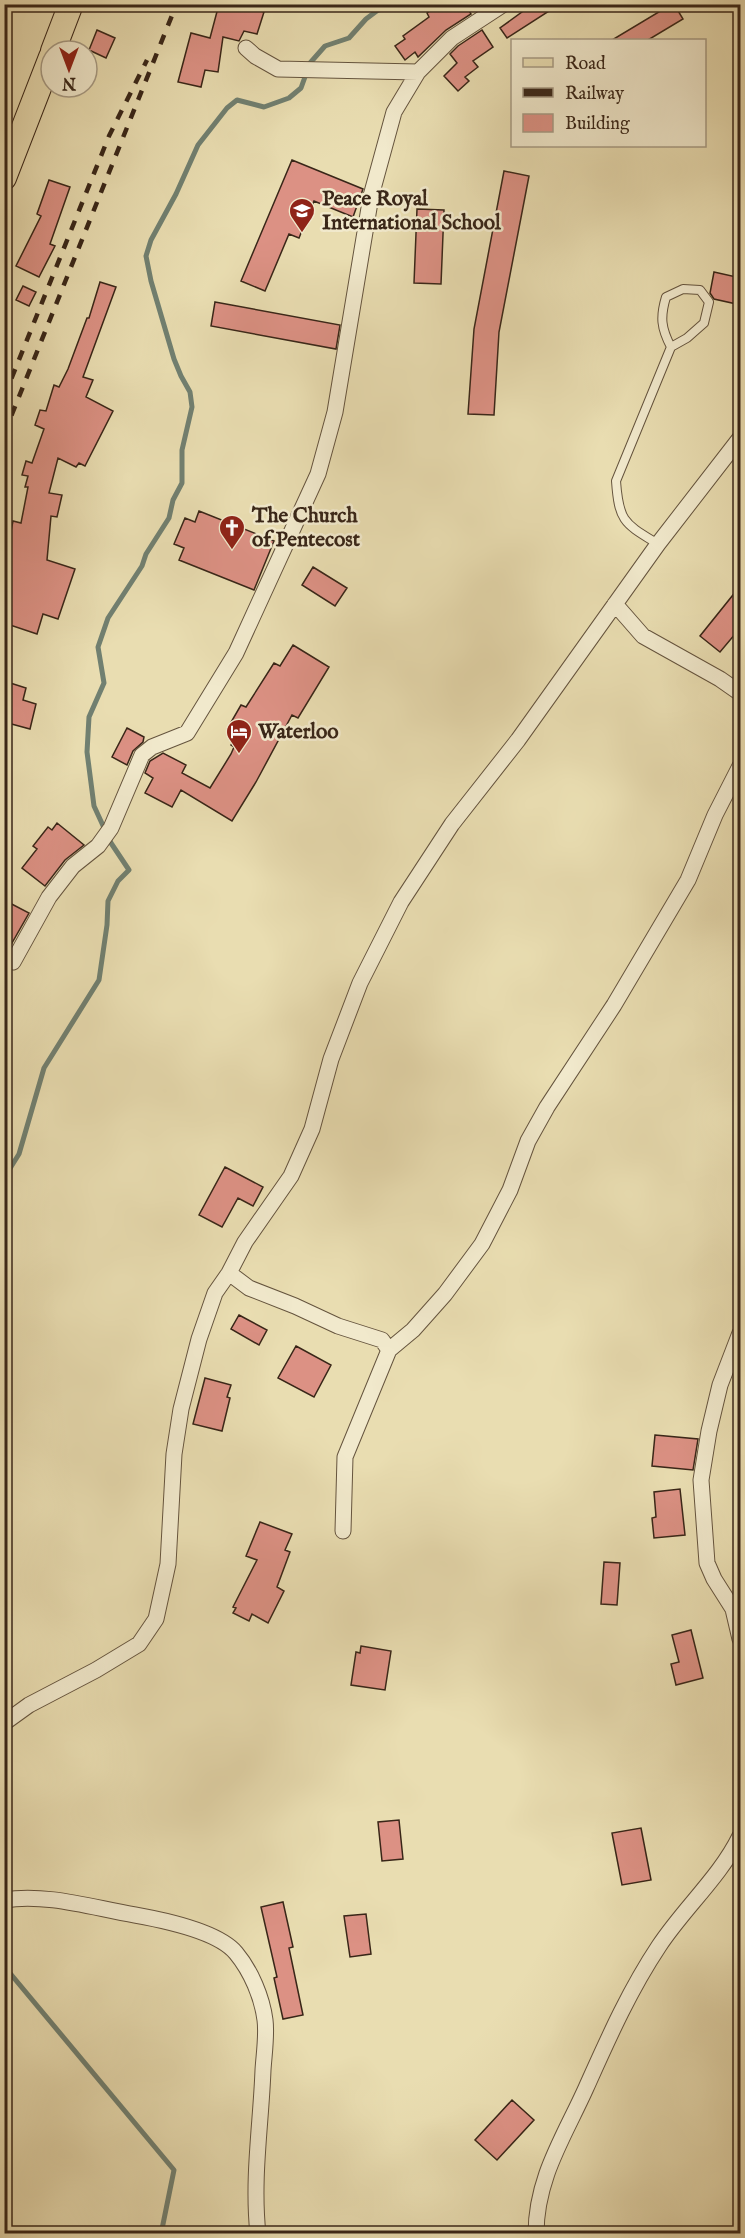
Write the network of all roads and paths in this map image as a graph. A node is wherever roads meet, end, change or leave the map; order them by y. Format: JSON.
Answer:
{"nodes":[{"id":1,"x":71,"y":4,"type":"edge"},
{"id":2,"x":504,"y":4,"type":"edge"},
{"id":3,"x":58,"y":39,"type":"edge"},
{"id":4,"x":246,"y":48,"type":"dead end"},
{"id":5,"x":418,"y":72,"type":"junction"},
{"id":6,"x":39,"y":81,"type":"edge"},
{"id":7,"x":12,"y":136,"type":"edge"},
{"id":8,"x":4,"y":178,"type":"edge"},
{"id":9,"x":671,"y":347,"type":"junction"},
{"id":10,"x":741,"y":438,"type":"edge"},
{"id":11,"x":658,"y":544,"type":"junction"},
{"id":12,"x":615,"y":604,"type":"junction"},
{"id":13,"x":741,"y":693,"type":"edge"},
{"id":14,"x":741,"y":766,"type":"edge"},
{"id":15,"x":13,"y":962,"type":"dead end"},
{"id":16,"x":229,"y":1273,"type":"junction"},
{"id":17,"x":741,"y":1333,"type":"edge"},
{"id":18,"x":388,"y":1350,"type":"junction"},
{"id":19,"x":343,"y":1531,"type":"dead end"},
{"id":20,"x":741,"y":1639,"type":"edge"},
{"id":21,"x":4,"y":1723,"type":"edge"},
{"id":22,"x":741,"y":1836,"type":"edge"},
{"id":23,"x":4,"y":1900,"type":"edge"},
{"id":24,"x":258,"y":2234,"type":"edge"},
{"id":25,"x":536,"y":2234,"type":"edge"}],
"edges":[{"from":1,"to":3,"type":"main road"},
{"from":2,"to":5,"type":"street"},
{"from":4,"to":5,"type":"street"},
{"from":5,"to":15,"type":"street"},
{"from":6,"to":7,"type":"main road"},
{"from":7,"to":8,"type":"main road"},
{"from":9,"to":9,"type":"lane"},
{"from":9,"to":11,"type":"lane"},
{"from":10,"to":11,"type":"street"},
{"from":11,"to":12,"type":"street"},
{"from":12,"to":13,"type":"street"},
{"from":12,"to":16,"type":"street"},
{"from":14,"to":18,"type":"street"},
{"from":16,"to":18,"type":"street"},
{"from":16,"to":21,"type":"street"},
{"from":17,"to":20,"type":"street"},
{"from":18,"to":19,"type":"street"},
{"from":22,"to":25,"type":"street"},
{"from":23,"to":24,"type":"street"}]}
